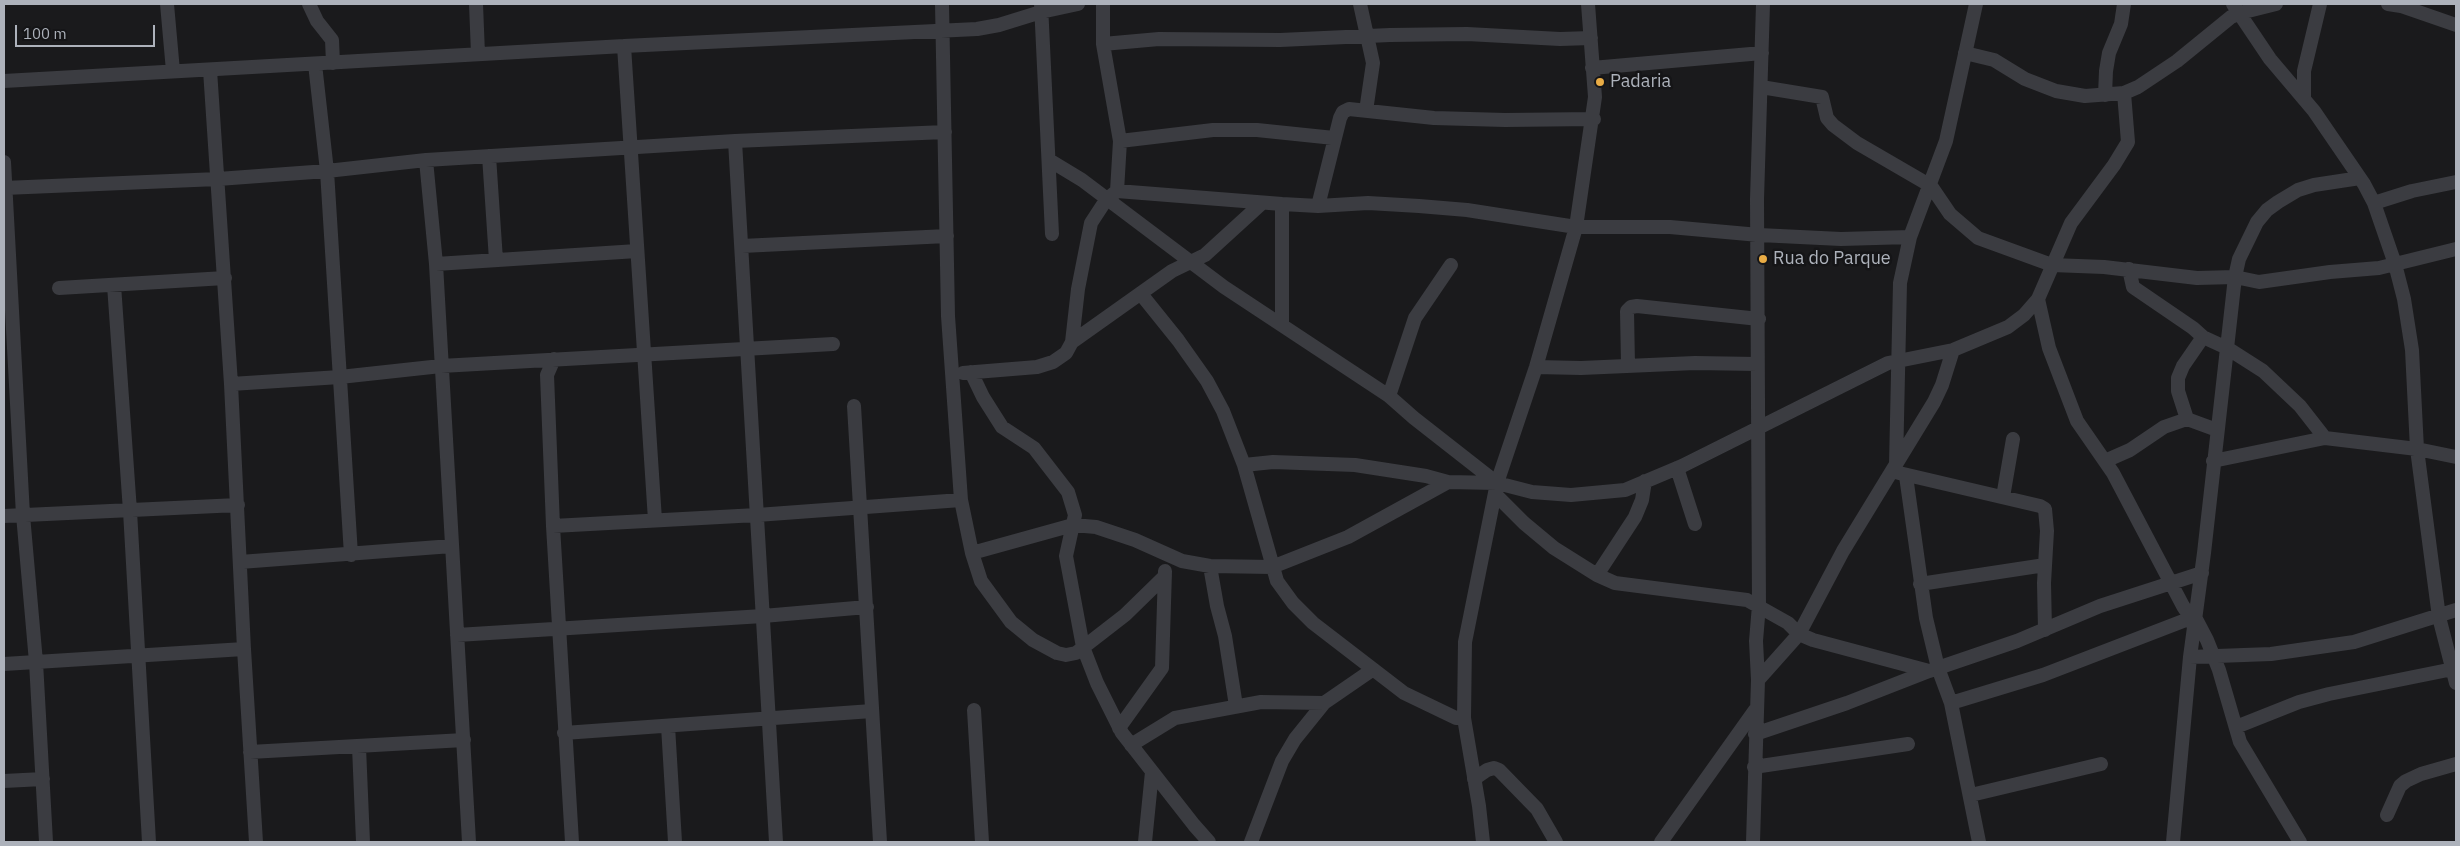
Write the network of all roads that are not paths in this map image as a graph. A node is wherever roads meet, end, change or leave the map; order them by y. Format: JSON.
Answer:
{"nodes":[{"id":1,"x":167,"y":4,"type":"edge"},
{"id":2,"x":309,"y":4,"type":"edge"},
{"id":3,"x":476,"y":4,"type":"edge"},
{"id":4,"x":942,"y":4,"type":"edge"},
{"id":5,"x":1078,"y":4,"type":"edge"},
{"id":6,"x":1102,"y":4,"type":"edge"},
{"id":7,"x":1360,"y":4,"type":"edge"},
{"id":8,"x":1588,"y":4,"type":"edge"},
{"id":9,"x":1763,"y":4,"type":"edge"},
{"id":10,"x":1976,"y":4,"type":"edge"},
{"id":11,"x":2124,"y":4,"type":"edge"},
{"id":12,"x":2276,"y":4,"type":"edge"},
{"id":13,"x":2320,"y":4,"type":"edge"},
{"id":14,"x":2388,"y":4,"type":"edge"},
{"id":15,"x":2234,"y":7,"type":"edge"},
{"id":16,"x":1041,"y":8,"type":"edge"},
{"id":17,"x":2456,"y":25,"type":"edge"},
{"id":18,"x":943,"y":30,"type":"junction"},
{"id":19,"x":1368,"y":35,"type":"junction"},
{"id":20,"x":1591,"y":38,"type":"junction"},
{"id":21,"x":1103,"y":44,"type":"junction"},
{"id":22,"x":624,"y":46,"type":"junction"},
{"id":23,"x":1762,"y":53,"type":"junction"},
{"id":24,"x":1965,"y":53,"type":"junction"},
{"id":25,"x":478,"y":54,"type":"junction"},
{"id":26,"x":333,"y":63,"type":"junction"},
{"id":27,"x":315,"y":64,"type":"junction"},
{"id":28,"x":1592,"y":68,"type":"junction"},
{"id":29,"x":210,"y":70,"type":"junction"},
{"id":30,"x":173,"y":72,"type":"junction"},
{"id":31,"x":4,"y":81,"type":"edge"},
{"id":32,"x":1761,"y":87,"type":"junction"},
{"id":33,"x":2124,"y":93,"type":"junction"},
{"id":34,"x":2105,"y":95,"type":"junction"},
{"id":35,"x":2304,"y":99,"type":"junction"},
{"id":36,"x":1366,"y":111,"type":"junction"},
{"id":37,"x":1594,"y":118,"type":"junction"},
{"id":38,"x":945,"y":132,"type":"junction"},
{"id":39,"x":1334,"y":138,"type":"junction"},
{"id":40,"x":735,"y":141,"type":"junction"},
{"id":41,"x":1120,"y":141,"type":"junction"},
{"id":42,"x":630,"y":148,"type":"junction"},
{"id":43,"x":490,"y":156,"type":"junction"},
{"id":44,"x":426,"y":160,"type":"junction"},
{"id":45,"x":1049,"y":160,"type":"junction"},
{"id":46,"x":4,"y":162,"type":"edge"},
{"id":47,"x":327,"y":172,"type":"junction"},
{"id":48,"x":2360,"y":178,"type":"junction"},
{"id":49,"x":218,"y":180,"type":"junction"},
{"id":50,"x":2456,"y":182,"type":"edge"},
{"id":51,"x":1931,"y":186,"type":"junction"},
{"id":52,"x":4,"y":188,"type":"edge"},
{"id":53,"x":1112,"y":195,"type":"junction"},
{"id":54,"x":1262,"y":203,"type":"junction"},
{"id":55,"x":2374,"y":203,"type":"junction"},
{"id":56,"x":1282,"y":204,"type":"junction"},
{"id":57,"x":1318,"y":206,"type":"junction"},
{"id":58,"x":1576,"y":227,"type":"junction"},
{"id":59,"x":1052,"y":234,"type":"dead end"},
{"id":60,"x":1759,"y":235,"type":"junction"},
{"id":61,"x":947,"y":236,"type":"junction"},
{"id":62,"x":1910,"y":237,"type":"junction"},
{"id":63,"x":742,"y":246,"type":"junction"},
{"id":64,"x":2456,"y":249,"type":"edge"},
{"id":65,"x":638,"y":251,"type":"junction"},
{"id":66,"x":496,"y":260,"type":"junction"},
{"id":67,"x":1190,"y":261,"type":"junction"},
{"id":68,"x":436,"y":264,"type":"junction"},
{"id":69,"x":2395,"y":264,"type":"junction"},
{"id":70,"x":1451,"y":265,"type":"dead end"},
{"id":71,"x":2052,"y":265,"type":"junction"},
{"id":72,"x":2129,"y":269,"type":"junction"},
{"id":73,"x":2235,"y":277,"type":"junction"},
{"id":74,"x":224,"y":278,"type":"junction"},
{"id":75,"x":2259,"y":282,"type":"junction"},
{"id":76,"x":114,"y":285,"type":"junction"},
{"id":77,"x":59,"y":288,"type":"dead end"},
{"id":78,"x":7,"y":291,"type":"edge"},
{"id":79,"x":2233,"y":291,"type":"junction"},
{"id":80,"x":1141,"y":294,"type":"junction"},
{"id":81,"x":2038,"y":298,"type":"junction"},
{"id":82,"x":1759,"y":320,"type":"junction"},
{"id":83,"x":1282,"y":323,"type":"junction"},
{"id":84,"x":2203,"y":337,"type":"junction"},
{"id":85,"x":1072,"y":342,"type":"junction"},
{"id":86,"x":834,"y":344,"type":"dead end"},
{"id":87,"x":748,"y":348,"type":"junction"},
{"id":88,"x":2227,"y":348,"type":"junction"},
{"id":89,"x":1953,"y":350,"type":"junction"},
{"id":90,"x":645,"y":355,"type":"junction"},
{"id":91,"x":554,"y":359,"type":"junction"},
{"id":92,"x":536,"y":360,"type":"junction"},
{"id":93,"x":1897,"y":360,"type":"junction"},
{"id":94,"x":1757,"y":364,"type":"junction"},
{"id":95,"x":441,"y":366,"type":"junction"},
{"id":96,"x":1628,"y":366,"type":"junction"},
{"id":97,"x":1536,"y":367,"type":"junction"},
{"id":98,"x":972,"y":372,"type":"junction"},
{"id":99,"x":547,"y":375,"type":"junction"},
{"id":100,"x":952,"y":375,"type":"junction"},
{"id":101,"x":340,"y":376,"type":"junction"},
{"id":102,"x":231,"y":384,"type":"junction"},
{"id":103,"x":1389,"y":396,"type":"junction"},
{"id":104,"x":10,"y":406,"type":"edge"},
{"id":105,"x":854,"y":406,"type":"dead end"},
{"id":106,"x":2187,"y":419,"type":"junction"},
{"id":107,"x":1758,"y":427,"type":"junction"},
{"id":108,"x":2217,"y":430,"type":"junction"},
{"id":109,"x":2325,"y":438,"type":"junction"},
{"id":110,"x":2013,"y":439,"type":"dead end"},
{"id":111,"x":2417,"y":449,"type":"junction"},
{"id":112,"x":2456,"y":457,"type":"edge"},
{"id":113,"x":2105,"y":460,"type":"junction"},
{"id":114,"x":2213,"y":461,"type":"junction"},
{"id":115,"x":1244,"y":465,"type":"junction"},
{"id":116,"x":1676,"y":468,"type":"junction"},
{"id":117,"x":1894,"y":468,"type":"junction"},
{"id":118,"x":1906,"y":476,"type":"junction"},
{"id":119,"x":1645,"y":481,"type":"junction"},
{"id":120,"x":1448,"y":482,"type":"junction"},
{"id":121,"x":1496,"y":488,"type":"junction"},
{"id":122,"x":2003,"y":497,"type":"junction"},
{"id":123,"x":961,"y":500,"type":"junction"},
{"id":124,"x":238,"y":505,"type":"junction"},
{"id":125,"x":862,"y":507,"type":"junction"},
{"id":126,"x":130,"y":511,"type":"junction"},
{"id":127,"x":23,"y":515,"type":"junction"},
{"id":128,"x":757,"y":515,"type":"junction"},
{"id":129,"x":4,"y":516,"type":"edge"},
{"id":130,"x":655,"y":520,"type":"junction"},
{"id":131,"x":1695,"y":524,"type":"dead end"},
{"id":132,"x":1073,"y":525,"type":"junction"},
{"id":133,"x":553,"y":526,"type":"junction"},
{"id":134,"x":452,"y":546,"type":"junction"},
{"id":135,"x":972,"y":553,"type":"junction"},
{"id":136,"x":351,"y":555,"type":"junction"},
{"id":137,"x":1166,"y":556,"type":"junction"},
{"id":138,"x":240,"y":562,"type":"junction"},
{"id":139,"x":2045,"y":565,"type":"junction"},
{"id":140,"x":1210,"y":566,"type":"junction"},
{"id":141,"x":1272,"y":567,"type":"junction"},
{"id":142,"x":2202,"y":574,"type":"junction"},
{"id":143,"x":1596,"y":575,"type":"junction"},
{"id":144,"x":1165,"y":576,"type":"junction"},
{"id":145,"x":2171,"y":583,"type":"junction"},
{"id":146,"x":1920,"y":584,"type":"junction"},
{"id":147,"x":1758,"y":605,"type":"junction"},
{"id":148,"x":867,"y":607,"type":"junction"},
{"id":149,"x":2456,"y":610,"type":"edge"},
{"id":150,"x":763,"y":616,"type":"junction"},
{"id":151,"x":2440,"y":617,"type":"junction"},
{"id":152,"x":2193,"y":619,"type":"junction"},
{"id":153,"x":559,"y":628,"type":"junction"},
{"id":154,"x":2045,"y":630,"type":"junction"},
{"id":155,"x":457,"y":634,"type":"junction"},
{"id":156,"x":1799,"y":634,"type":"junction"},
{"id":157,"x":1083,"y":647,"type":"junction"},
{"id":158,"x":244,"y":649,"type":"junction"},
{"id":159,"x":137,"y":655,"type":"junction"},
{"id":160,"x":2215,"y":656,"type":"junction"},
{"id":161,"x":2190,"y":657,"type":"junction"},
{"id":162,"x":36,"y":662,"type":"junction"},
{"id":163,"x":4,"y":664,"type":"edge"},
{"id":164,"x":2453,"y":669,"type":"junction"},
{"id":165,"x":1372,"y":670,"type":"junction"},
{"id":166,"x":1934,"y":670,"type":"junction"},
{"id":167,"x":1758,"y":680,"type":"junction"},
{"id":168,"x":2456,"y":683,"type":"edge"},
{"id":169,"x":1324,"y":703,"type":"junction"},
{"id":170,"x":1951,"y":703,"type":"junction"},
{"id":171,"x":1236,"y":706,"type":"junction"},
{"id":172,"x":974,"y":710,"type":"dead end"},
{"id":173,"x":1755,"y":710,"type":"junction"},
{"id":174,"x":872,"y":712,"type":"junction"},
{"id":175,"x":769,"y":718,"type":"junction"},
{"id":176,"x":1464,"y":718,"type":"junction"},
{"id":177,"x":668,"y":726,"type":"junction"},
{"id":178,"x":2236,"y":727,"type":"junction"},
{"id":179,"x":1120,"y":728,"type":"junction"},
{"id":180,"x":564,"y":733,"type":"junction"},
{"id":181,"x":1755,"y":734,"type":"junction"},
{"id":182,"x":464,"y":740,"type":"junction"},
{"id":183,"x":1908,"y":744,"type":"dead end"},
{"id":184,"x":1131,"y":745,"type":"junction"},
{"id":185,"x":359,"y":747,"type":"junction"},
{"id":186,"x":250,"y":752,"type":"junction"},
{"id":187,"x":2101,"y":764,"type":"dead end"},
{"id":188,"x":2456,"y":764,"type":"edge"},
{"id":189,"x":1754,"y":767,"type":"junction"},
{"id":190,"x":1152,"y":772,"type":"junction"},
{"id":191,"x":42,"y":779,"type":"junction"},
{"id":192,"x":1474,"y":779,"type":"junction"},
{"id":193,"x":4,"y":781,"type":"edge"},
{"id":194,"x":1971,"y":795,"type":"junction"},
{"id":195,"x":2387,"y":814,"type":"dead end"},
{"id":196,"x":46,"y":842,"type":"edge"},
{"id":197,"x":149,"y":842,"type":"edge"},
{"id":198,"x":256,"y":842,"type":"edge"},
{"id":199,"x":363,"y":842,"type":"edge"},
{"id":200,"x":469,"y":842,"type":"edge"},
{"id":201,"x":572,"y":842,"type":"edge"},
{"id":202,"x":675,"y":842,"type":"edge"},
{"id":203,"x":776,"y":842,"type":"edge"},
{"id":204,"x":880,"y":842,"type":"edge"},
{"id":205,"x":982,"y":842,"type":"edge"},
{"id":206,"x":1144,"y":842,"type":"edge"},
{"id":207,"x":1209,"y":842,"type":"edge"},
{"id":208,"x":1251,"y":842,"type":"edge"},
{"id":209,"x":1483,"y":842,"type":"edge"},
{"id":210,"x":1556,"y":842,"type":"edge"},
{"id":211,"x":1661,"y":842,"type":"edge"},
{"id":212,"x":1753,"y":842,"type":"edge"},
{"id":213,"x":1979,"y":842,"type":"edge"},
{"id":214,"x":2173,"y":842,"type":"edge"},
{"id":215,"x":2300,"y":842,"type":"edge"}],
"edges":[{"from":1,"to":30,"type":"street"},
{"from":2,"to":26,"type":"street"},
{"from":3,"to":25,"type":"street"},
{"from":4,"to":18,"type":"street"},
{"from":5,"to":16,"type":"street"},
{"from":6,"to":21,"type":"street"},
{"from":7,"to":19,"type":"street"},
{"from":8,"to":20,"type":"street"},
{"from":9,"to":23,"type":"street"},
{"from":10,"to":24,"type":"street"},
{"from":11,"to":34,"type":"street"},
{"from":12,"to":15,"type":"street"},
{"from":13,"to":35,"type":"street"},
{"from":14,"to":17,"type":"street"},
{"from":15,"to":33,"type":"street"},
{"from":15,"to":35,"type":"street"},
{"from":16,"to":18,"type":"street"},
{"from":16,"to":45,"type":"street"},
{"from":18,"to":22,"type":"street"},
{"from":18,"to":38,"type":"street"},
{"from":19,"to":20,"type":"street"},
{"from":19,"to":21,"type":"street"},
{"from":19,"to":36,"type":"street"},
{"from":20,"to":28,"type":"street"},
{"from":21,"to":41,"type":"street"},
{"from":22,"to":25,"type":"street"},
{"from":22,"to":42,"type":"street"},
{"from":23,"to":28,"type":"street"},
{"from":23,"to":32,"type":"street"},
{"from":24,"to":34,"type":"street"},
{"from":24,"to":51,"type":"street"},
{"from":25,"to":26,"type":"street"},
{"from":26,"to":27,"type":"street"},
{"from":27,"to":29,"type":"street"},
{"from":27,"to":47,"type":"street"},
{"from":28,"to":37,"type":"street"},
{"from":29,"to":30,"type":"street"},
{"from":29,"to":49,"type":"street"},
{"from":30,"to":31,"type":"street"},
{"from":32,"to":51,"type":"street"},
{"from":32,"to":60,"type":"street"},
{"from":33,"to":34,"type":"street"},
{"from":33,"to":71,"type":"street"},
{"from":35,"to":48,"type":"street"},
{"from":36,"to":37,"type":"street"},
{"from":36,"to":39,"type":"street"},
{"from":37,"to":58,"type":"street"},
{"from":38,"to":40,"type":"street"},
{"from":38,"to":61,"type":"street"},
{"from":39,"to":41,"type":"street"},
{"from":39,"to":57,"type":"street"},
{"from":40,"to":42,"type":"street"},
{"from":40,"to":63,"type":"street"},
{"from":41,"to":53,"type":"street"},
{"from":42,"to":43,"type":"street"},
{"from":42,"to":65,"type":"street"},
{"from":43,"to":44,"type":"street"},
{"from":43,"to":66,"type":"street"},
{"from":44,"to":47,"type":"street"},
{"from":44,"to":68,"type":"street"},
{"from":45,"to":53,"type":"street"},
{"from":45,"to":59,"type":"street"},
{"from":46,"to":52,"type":"street"},
{"from":47,"to":49,"type":"street"},
{"from":47,"to":101,"type":"street"},
{"from":48,"to":55,"type":"street"},
{"from":48,"to":73,"type":"street"},
{"from":49,"to":52,"type":"street"},
{"from":49,"to":74,"type":"street"},
{"from":50,"to":55,"type":"street"},
{"from":51,"to":62,"type":"street"},
{"from":51,"to":71,"type":"street"},
{"from":52,"to":78,"type":"street"},
{"from":53,"to":54,"type":"street"},
{"from":53,"to":67,"type":"street"},
{"from":53,"to":85,"type":"street"},
{"from":54,"to":56,"type":"street"},
{"from":54,"to":67,"type":"street"},
{"from":55,"to":69,"type":"street"},
{"from":56,"to":57,"type":"street"},
{"from":56,"to":83,"type":"street"},
{"from":57,"to":58,"type":"street"},
{"from":58,"to":60,"type":"street"},
{"from":58,"to":97,"type":"street"},
{"from":60,"to":62,"type":"street"},
{"from":60,"to":82,"type":"street"},
{"from":61,"to":63,"type":"street"},
{"from":61,"to":100,"type":"street"},
{"from":62,"to":93,"type":"street"},
{"from":63,"to":87,"type":"street"},
{"from":64,"to":69,"type":"street"},
{"from":65,"to":66,"type":"street"},
{"from":65,"to":90,"type":"street"},
{"from":66,"to":68,"type":"street"},
{"from":67,"to":80,"type":"street"},
{"from":67,"to":83,"type":"street"},
{"from":68,"to":95,"type":"street"},
{"from":69,"to":75,"type":"street"},
{"from":69,"to":111,"type":"street"},
{"from":70,"to":103,"type":"street"},
{"from":71,"to":72,"type":"street"},
{"from":71,"to":81,"type":"street"},
{"from":72,"to":73,"type":"street"},
{"from":72,"to":84,"type":"street"},
{"from":73,"to":75,"type":"street"},
{"from":73,"to":79,"type":"street"},
{"from":74,"to":76,"type":"street"},
{"from":74,"to":102,"type":"street"},
{"from":75,"to":79,"type":"street"},
{"from":76,"to":77,"type":"street"},
{"from":76,"to":126,"type":"street"},
{"from":78,"to":104,"type":"street"},
{"from":79,"to":88,"type":"street"},
{"from":80,"to":85,"type":"street"},
{"from":80,"to":115,"type":"street"},
{"from":81,"to":89,"type":"street"},
{"from":81,"to":113,"type":"street"},
{"from":82,"to":94,"type":"street"},
{"from":82,"to":96,"type":"street"},
{"from":83,"to":103,"type":"street"},
{"from":84,"to":88,"type":"street"},
{"from":84,"to":106,"type":"street"},
{"from":85,"to":98,"type":"street"},
{"from":86,"to":87,"type":"street"},
{"from":87,"to":90,"type":"street"},
{"from":87,"to":128,"type":"street"},
{"from":88,"to":108,"type":"street"},
{"from":88,"to":109,"type":"street"},
{"from":89,"to":93,"type":"street"},
{"from":89,"to":117,"type":"street"},
{"from":90,"to":91,"type":"street"},
{"from":90,"to":130,"type":"street"},
{"from":91,"to":92,"type":"street"},
{"from":91,"to":99,"type":"street"},
{"from":92,"to":95,"type":"street"},
{"from":92,"to":99,"type":"street"},
{"from":93,"to":107,"type":"street"},
{"from":93,"to":117,"type":"street"},
{"from":94,"to":96,"type":"street"},
{"from":94,"to":107,"type":"street"},
{"from":95,"to":101,"type":"street"},
{"from":95,"to":134,"type":"street"},
{"from":96,"to":97,"type":"street"},
{"from":97,"to":121,"type":"street"},
{"from":98,"to":100,"type":"street"},
{"from":98,"to":132,"type":"street"},
{"from":99,"to":133,"type":"street"},
{"from":100,"to":123,"type":"street"},
{"from":101,"to":102,"type":"street"},
{"from":101,"to":136,"type":"street"},
{"from":102,"to":124,"type":"street"},
{"from":103,"to":121,"type":"street"},
{"from":104,"to":127,"type":"street"},
{"from":105,"to":125,"type":"street"},
{"from":106,"to":108,"type":"street"},
{"from":106,"to":113,"type":"street"},
{"from":107,"to":116,"type":"street"},
{"from":107,"to":147,"type":"street"},
{"from":108,"to":114,"type":"street"},
{"from":109,"to":111,"type":"street"},
{"from":109,"to":114,"type":"street"},
{"from":110,"to":122,"type":"street"},
{"from":111,"to":112,"type":"street"},
{"from":111,"to":151,"type":"street"},
{"from":113,"to":145,"type":"street"},
{"from":114,"to":142,"type":"street"},
{"from":115,"to":120,"type":"street"},
{"from":115,"to":141,"type":"street"},
{"from":116,"to":119,"type":"street"},
{"from":116,"to":131,"type":"street"},
{"from":117,"to":118,"type":"street"},
{"from":117,"to":156,"type":"street"},
{"from":118,"to":122,"type":"street"},
{"from":118,"to":146,"type":"street"},
{"from":119,"to":121,"type":"street"},
{"from":119,"to":143,"type":"street"},
{"from":120,"to":121,"type":"street"},
{"from":120,"to":141,"type":"street"},
{"from":121,"to":143,"type":"street"},
{"from":121,"to":176,"type":"street"},
{"from":122,"to":139,"type":"street"},
{"from":123,"to":125,"type":"street"},
{"from":123,"to":135,"type":"street"},
{"from":124,"to":126,"type":"street"},
{"from":124,"to":138,"type":"street"},
{"from":125,"to":128,"type":"street"},
{"from":125,"to":148,"type":"street"},
{"from":126,"to":127,"type":"street"},
{"from":126,"to":159,"type":"street"},
{"from":127,"to":129,"type":"street"},
{"from":127,"to":162,"type":"street"},
{"from":128,"to":130,"type":"street"},
{"from":128,"to":150,"type":"street"},
{"from":130,"to":133,"type":"street"},
{"from":132,"to":135,"type":"street"},
{"from":132,"to":137,"type":"street"},
{"from":132,"to":157,"type":"street"},
{"from":133,"to":153,"type":"street"},
{"from":134,"to":136,"type":"street"},
{"from":134,"to":155,"type":"street"},
{"from":135,"to":157,"type":"street"},
{"from":136,"to":138,"type":"street"},
{"from":137,"to":140,"type":"street"},
{"from":137,"to":144,"type":"street"},
{"from":138,"to":158,"type":"street"},
{"from":139,"to":146,"type":"street"},
{"from":139,"to":154,"type":"street"},
{"from":140,"to":141,"type":"street"},
{"from":140,"to":171,"type":"street"},
{"from":141,"to":165,"type":"street"},
{"from":142,"to":145,"type":"street"},
{"from":142,"to":152,"type":"street"},
{"from":143,"to":147,"type":"street"},
{"from":144,"to":157,"type":"street"},
{"from":144,"to":179,"type":"street"},
{"from":145,"to":152,"type":"street"},
{"from":145,"to":154,"type":"street"},
{"from":146,"to":166,"type":"street"},
{"from":147,"to":156,"type":"street"},
{"from":147,"to":167,"type":"street"},
{"from":148,"to":150,"type":"street"},
{"from":148,"to":174,"type":"street"},
{"from":149,"to":151,"type":"street"},
{"from":150,"to":153,"type":"street"},
{"from":150,"to":175,"type":"street"},
{"from":151,"to":160,"type":"street"},
{"from":151,"to":164,"type":"street"},
{"from":152,"to":160,"type":"street"},
{"from":152,"to":161,"type":"street"},
{"from":152,"to":170,"type":"street"},
{"from":153,"to":155,"type":"street"},
{"from":153,"to":180,"type":"street"},
{"from":154,"to":166,"type":"street"},
{"from":155,"to":182,"type":"street"},
{"from":156,"to":166,"type":"street"},
{"from":156,"to":167,"type":"street"},
{"from":157,"to":179,"type":"street"},
{"from":158,"to":159,"type":"street"},
{"from":158,"to":186,"type":"street"},
{"from":159,"to":162,"type":"street"},
{"from":159,"to":197,"type":"street"},
{"from":160,"to":161,"type":"street"},
{"from":160,"to":178,"type":"street"},
{"from":161,"to":214,"type":"street"},
{"from":162,"to":163,"type":"street"},
{"from":162,"to":191,"type":"street"},
{"from":164,"to":168,"type":"street"},
{"from":164,"to":178,"type":"street"},
{"from":165,"to":169,"type":"street"},
{"from":165,"to":176,"type":"street"},
{"from":166,"to":170,"type":"street"},
{"from":166,"to":181,"type":"street"},
{"from":167,"to":173,"type":"street"},
{"from":169,"to":171,"type":"street"},
{"from":169,"to":208,"type":"street"},
{"from":170,"to":194,"type":"street"},
{"from":171,"to":184,"type":"street"},
{"from":172,"to":205,"type":"street"},
{"from":173,"to":181,"type":"street"},
{"from":173,"to":211,"type":"street"},
{"from":174,"to":175,"type":"street"},
{"from":174,"to":204,"type":"street"},
{"from":175,"to":177,"type":"street"},
{"from":175,"to":203,"type":"street"},
{"from":176,"to":192,"type":"street"},
{"from":177,"to":180,"type":"street"},
{"from":177,"to":202,"type":"street"},
{"from":178,"to":215,"type":"street"},
{"from":179,"to":184,"type":"street"},
{"from":180,"to":201,"type":"street"},
{"from":181,"to":189,"type":"street"},
{"from":182,"to":185,"type":"street"},
{"from":182,"to":200,"type":"street"},
{"from":183,"to":189,"type":"street"},
{"from":184,"to":190,"type":"street"},
{"from":185,"to":186,"type":"street"},
{"from":185,"to":199,"type":"street"},
{"from":186,"to":198,"type":"street"},
{"from":187,"to":194,"type":"street"},
{"from":188,"to":195,"type":"street"},
{"from":189,"to":212,"type":"street"},
{"from":190,"to":206,"type":"street"},
{"from":190,"to":207,"type":"street"},
{"from":191,"to":193,"type":"street"},
{"from":191,"to":196,"type":"street"},
{"from":192,"to":209,"type":"street"},
{"from":192,"to":210,"type":"street"},
{"from":194,"to":213,"type":"street"}]}
